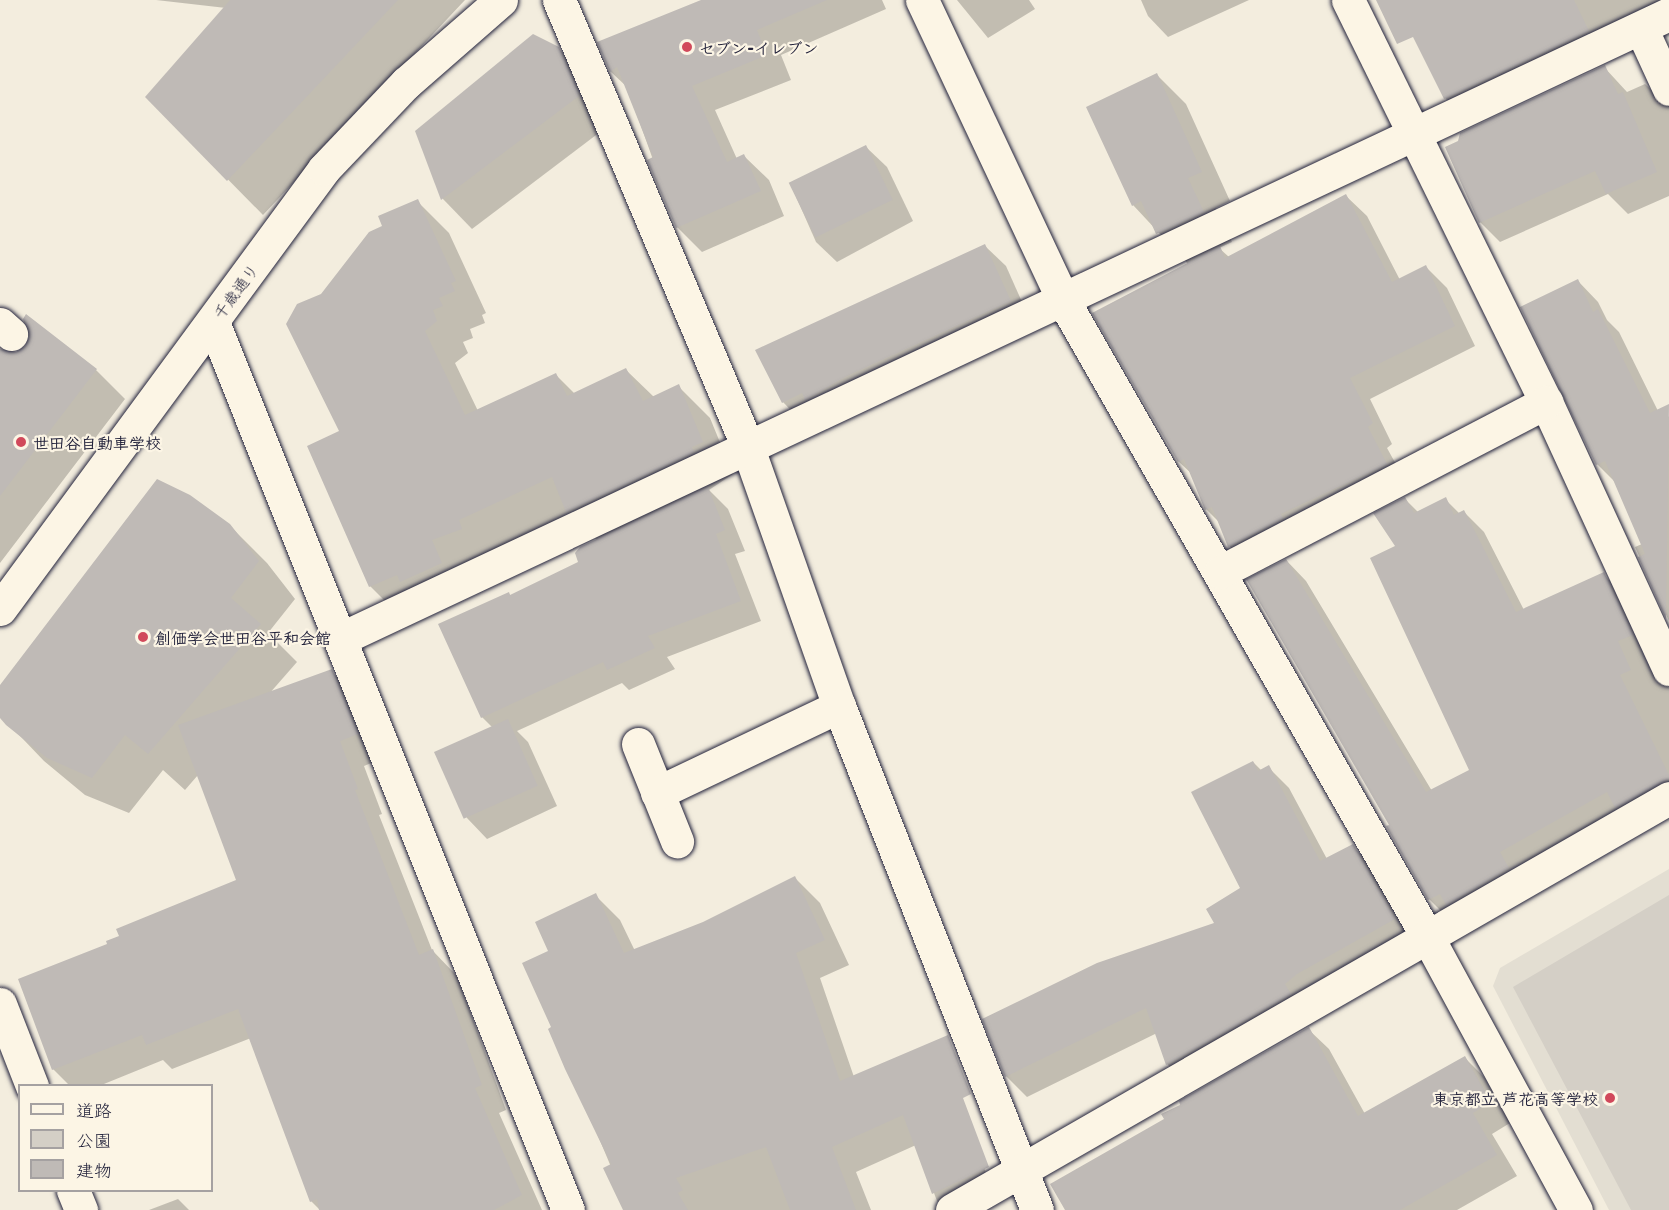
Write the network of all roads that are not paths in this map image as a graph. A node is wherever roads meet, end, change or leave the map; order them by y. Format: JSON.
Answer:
{"nodes":[{"id":1,"x":501,"y":0,"type":"edge"},
{"id":2,"x":559,"y":0,"type":"edge"},
{"id":3,"x":922,"y":0,"type":"edge"},
{"id":4,"x":1348,"y":0,"type":"edge"},
{"id":5,"x":1655,"y":21,"type":"edge"},
{"id":6,"x":1669,"y":89,"type":"edge"},
{"id":7,"x":1417,"y":133,"type":"junction"},
{"id":8,"x":1063,"y":300,"type":"junction"},
{"id":9,"x":213,"y":322,"type":"junction"},
{"id":10,"x":1546,"y":402,"type":"junction"},
{"id":11,"x":748,"y":448,"type":"junction"},
{"id":12,"x":1220,"y":572,"type":"junction"},
{"id":13,"x":0,"y":609,"type":"edge"},
{"id":14,"x":340,"y":639,"type":"junction"},
{"id":15,"x":1669,"y":669,"type":"edge"},
{"id":16,"x":839,"y":706,"type":"junction"},
{"id":17,"x":638,"y":744,"type":"dead end"},
{"id":18,"x":657,"y":793,"type":"junction"},
{"id":19,"x":1669,"y":798,"type":"edge"},
{"id":20,"x":677,"y":841,"type":"dead end"},
{"id":21,"x":1427,"y":936,"type":"junction"},
{"id":22,"x":0,"y":1004,"type":"edge"},
{"id":23,"x":18,"y":1069,"type":"edge"},
{"id":24,"x":1021,"y":1170,"type":"junction"},
{"id":25,"x":73,"y":1192,"type":"edge"},
{"id":26,"x":81,"y":1210,"type":"edge"},
{"id":27,"x":568,"y":1210,"type":"edge"},
{"id":28,"x":952,"y":1210,"type":"edge"},
{"id":29,"x":1038,"y":1210,"type":"edge"},
{"id":30,"x":1576,"y":1210,"type":"edge"}],
"edges":[{"from":1,"to":9,"type":"street","name":"千歳通り"},
{"from":2,"to":11,"type":"street"},
{"from":3,"to":8,"type":"street"},
{"from":4,"to":7,"type":"street"},
{"from":5,"to":6,"type":"street"},
{"from":5,"to":7,"type":"street"},
{"from":7,"to":8,"type":"street"},
{"from":7,"to":10,"type":"street"},
{"from":8,"to":11,"type":"street"},
{"from":8,"to":12,"type":"street"},
{"from":9,"to":13,"type":"street","name":"千歳通り"},
{"from":9,"to":14,"type":"street"},
{"from":10,"to":12,"type":"street"},
{"from":10,"to":15,"type":"street"},
{"from":11,"to":14,"type":"street"},
{"from":11,"to":16,"type":"street"},
{"from":12,"to":21,"type":"street"},
{"from":14,"to":27,"type":"street"},
{"from":16,"to":18,"type":"street"},
{"from":16,"to":24,"type":"street"},
{"from":17,"to":18,"type":"street"},
{"from":18,"to":20,"type":"street"},
{"from":19,"to":21,"type":"street"},
{"from":21,"to":24,"type":"street"},
{"from":21,"to":30,"type":"street"},
{"from":22,"to":23,"type":"street"},
{"from":24,"to":28,"type":"street"},
{"from":24,"to":29,"type":"street"},
{"from":25,"to":26,"type":"street"}]}
